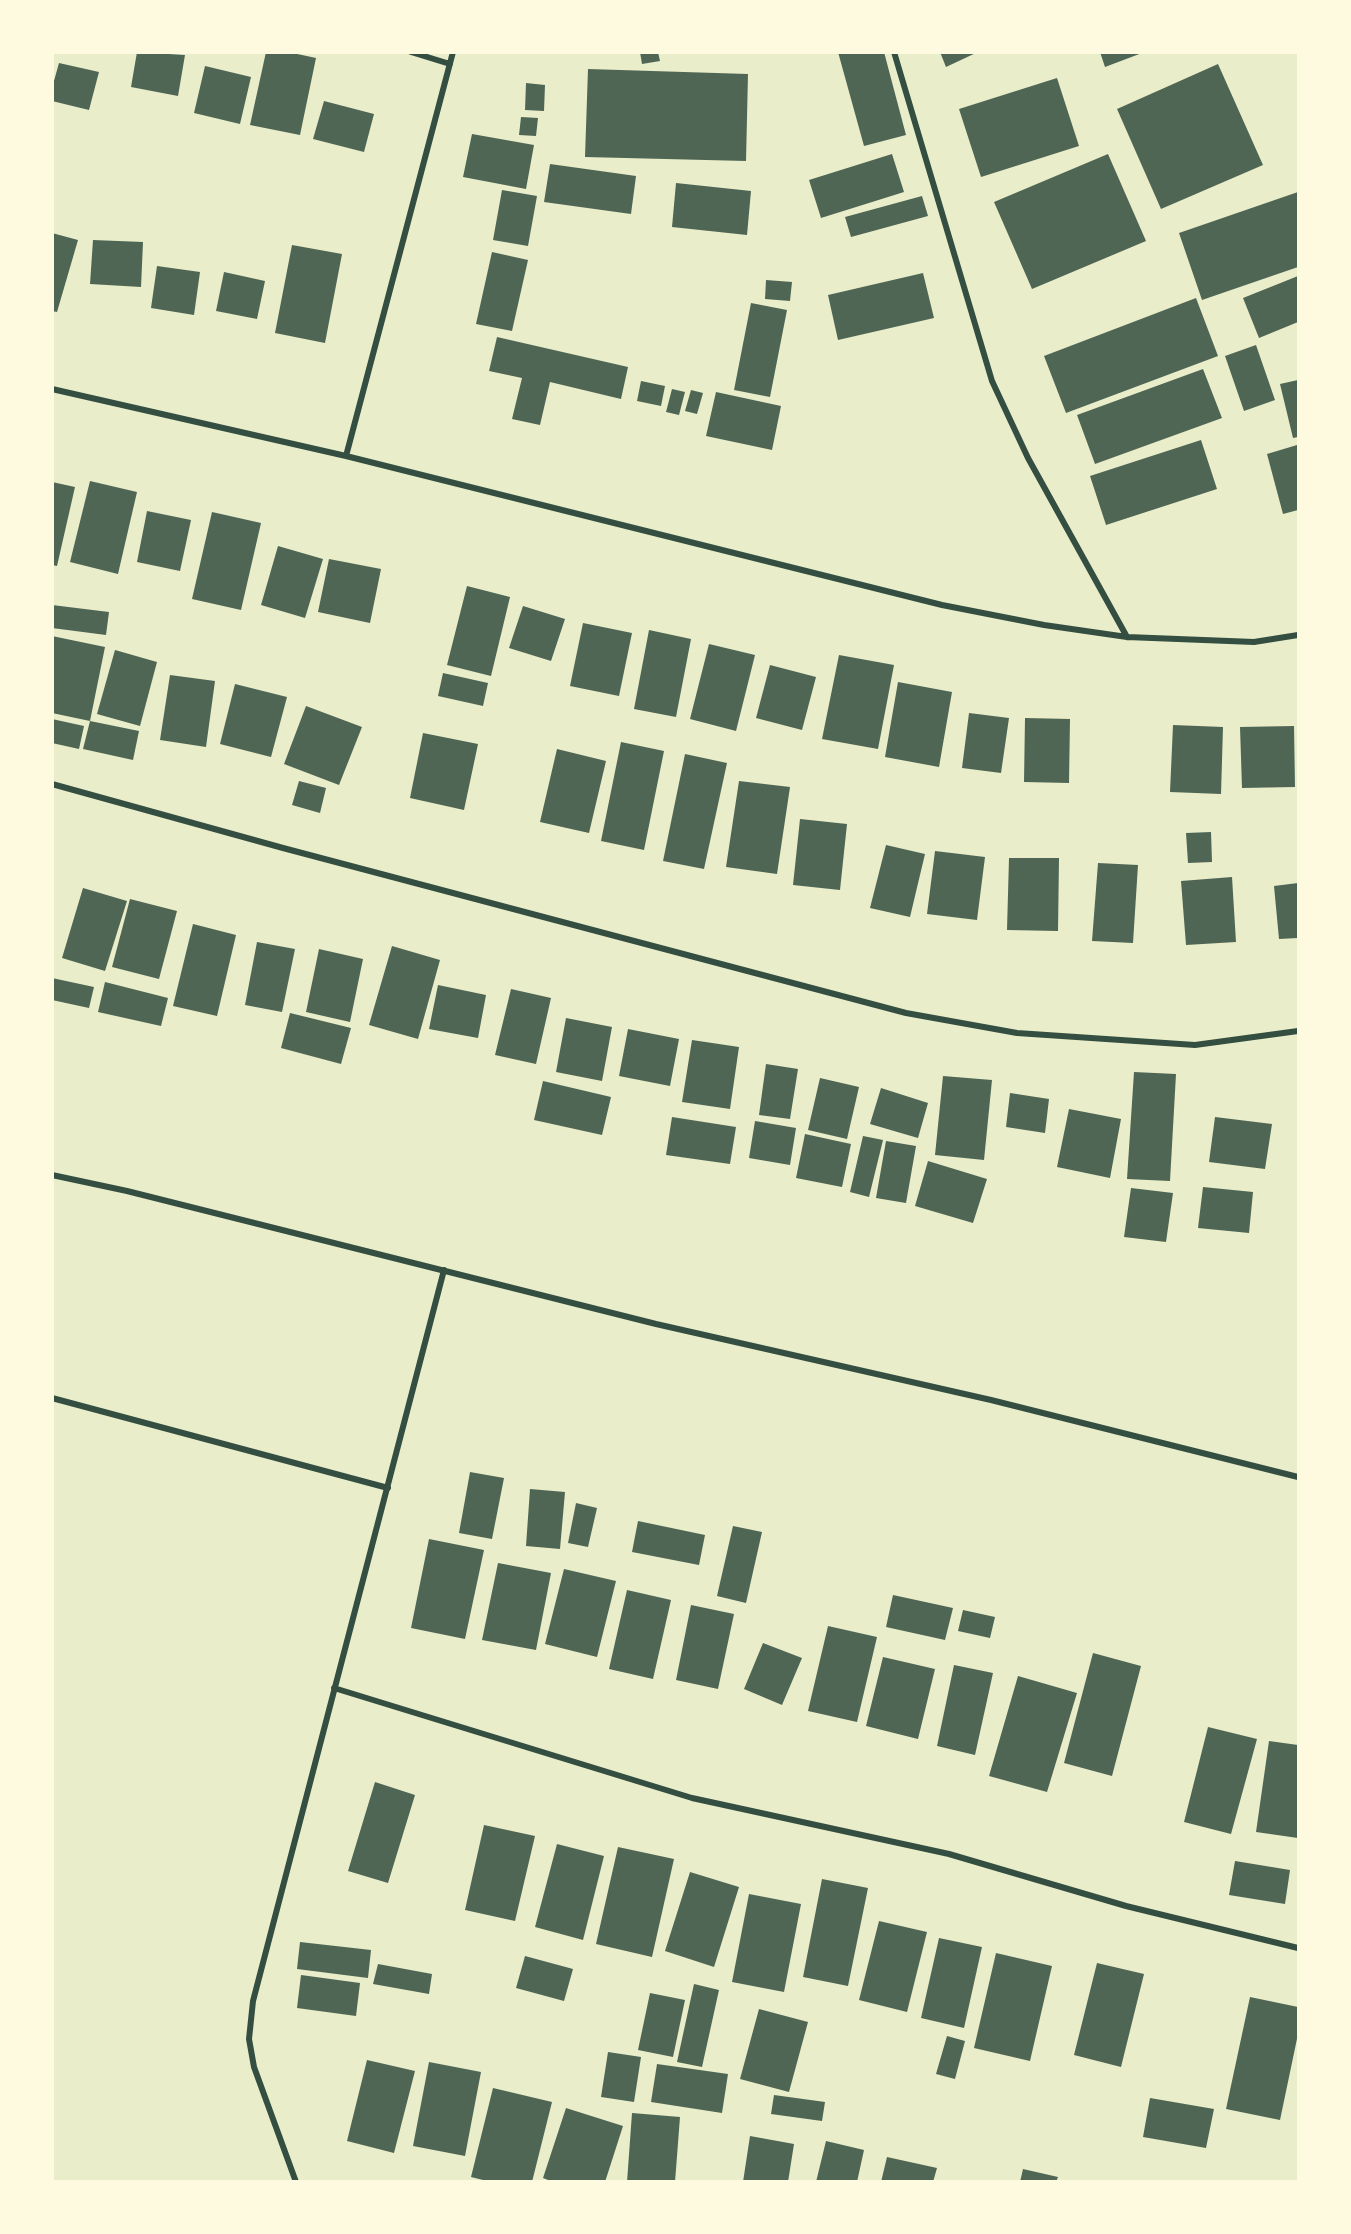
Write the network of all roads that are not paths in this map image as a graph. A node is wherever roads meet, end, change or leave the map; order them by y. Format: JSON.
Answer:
{"nodes":[{"id":1,"x":411,"y":52,"type":"edge"},
{"id":2,"x":453,"y":52,"type":"edge"},
{"id":3,"x":894,"y":52,"type":"edge"},
{"id":4,"x":450,"y":64,"type":"junction"},
{"id":5,"x":52,"y":388,"type":"edge"},
{"id":6,"x":346,"y":456,"type":"junction"},
{"id":7,"x":1299,"y":635,"type":"edge"},
{"id":8,"x":1127,"y":637,"type":"junction"},
{"id":9,"x":52,"y":784,"type":"edge"},
{"id":10,"x":1299,"y":1031,"type":"edge"},
{"id":11,"x":52,"y":1175,"type":"edge"},
{"id":12,"x":444,"y":1270,"type":"junction"},
{"id":13,"x":52,"y":1398,"type":"edge"},
{"id":14,"x":1299,"y":1477,"type":"edge"},
{"id":15,"x":388,"y":1488,"type":"junction"},
{"id":16,"x":334,"y":1688,"type":"junction"},
{"id":17,"x":1299,"y":1948,"type":"edge"},
{"id":18,"x":296,"y":2181,"type":"edge"}],
"edges":[{"from":1,"to":4,"type":"street"},
{"from":2,"to":4,"type":"street"},
{"from":3,"to":8,"type":"street"},
{"from":4,"to":6,"type":"street"},
{"from":5,"to":6,"type":"street"},
{"from":6,"to":8,"type":"street"},
{"from":7,"to":8,"type":"street"},
{"from":9,"to":10,"type":"street"},
{"from":11,"to":12,"type":"street"},
{"from":12,"to":14,"type":"street"},
{"from":12,"to":15,"type":"street"},
{"from":13,"to":15,"type":"street"},
{"from":15,"to":16,"type":"street"},
{"from":16,"to":17,"type":"street"},
{"from":16,"to":18,"type":"street"}]}
